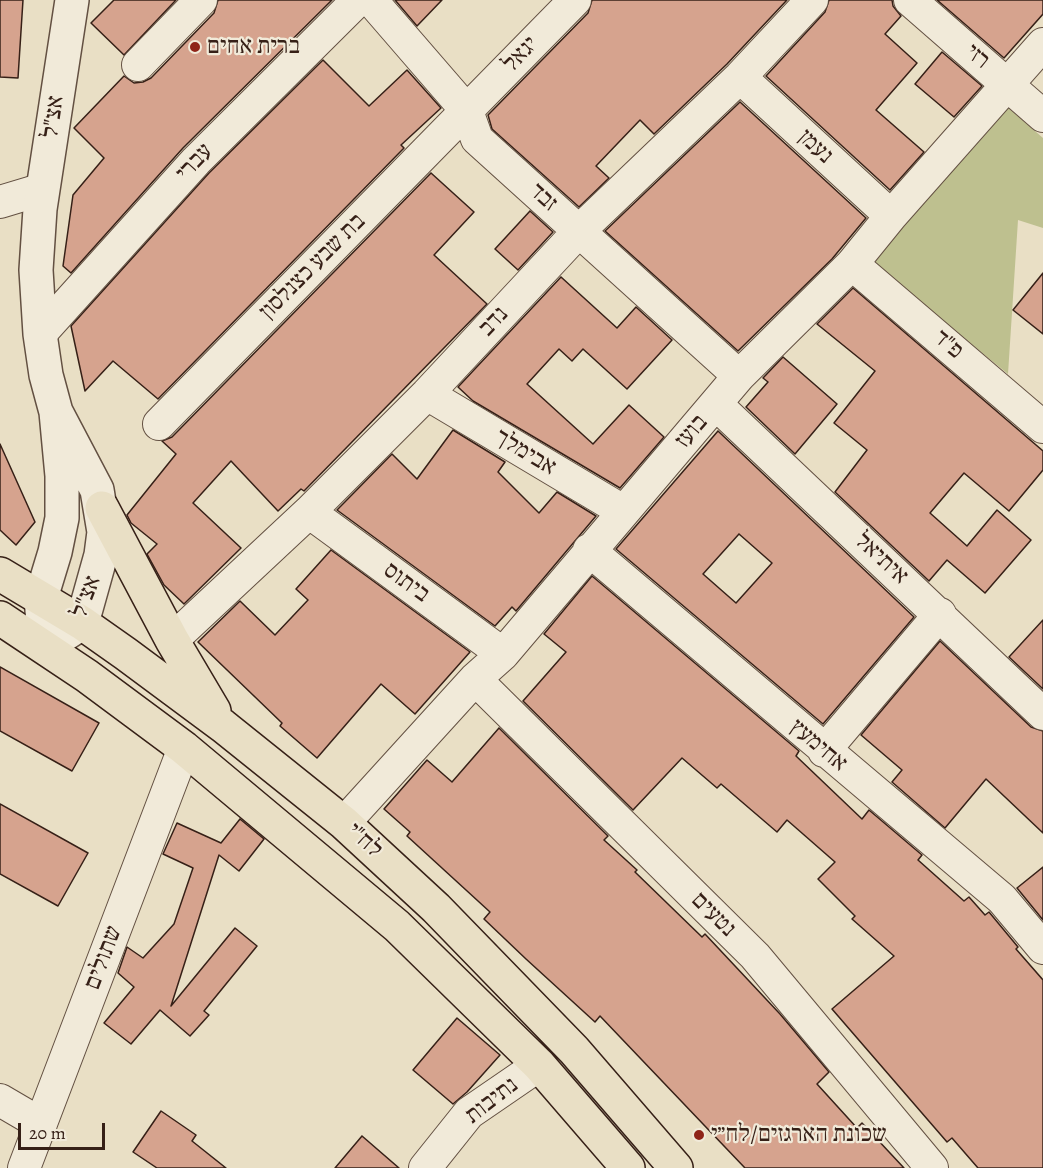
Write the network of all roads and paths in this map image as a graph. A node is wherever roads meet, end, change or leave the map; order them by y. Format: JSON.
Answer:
{"nodes":[{"id":1,"x":72,"y":0,"type":"edge"},
{"id":2,"x":201,"y":0,"type":"edge"},
{"id":3,"x":358,"y":0,"type":"edge"},
{"id":4,"x":371,"y":0,"type":"edge"},
{"id":5,"x":575,"y":0,"type":"edge"},
{"id":6,"x":812,"y":0,"type":"edge"},
{"id":7,"x":910,"y":0,"type":"edge"},
{"id":8,"x":1043,"y":44,"type":"edge"},
{"id":9,"x":138,"y":65,"type":"dead end"},
{"id":10,"x":740,"y":77,"type":"junction"},
{"id":11,"x":1007,"y":83,"type":"junction"},
{"id":12,"x":467,"y":111,"type":"junction"},
{"id":13,"x":1043,"y":116,"type":"edge"},
{"id":14,"x":43,"y":189,"type":"junction"},
{"id":15,"x":0,"y":202,"type":"edge"},
{"id":16,"x":891,"y":216,"type":"junction"},
{"id":17,"x":579,"y":231,"type":"junction"},
{"id":18,"x":852,"y":264,"type":"junction"},
{"id":19,"x":40,"y":334,"type":"junction"},
{"id":20,"x":739,"y":376,"type":"junction"},
{"id":21,"x":427,"y":394,"type":"junction"},
{"id":22,"x":717,"y":405,"type":"junction"},
{"id":23,"x":56,"y":412,"type":"junction"},
{"id":24,"x":159,"y":424,"type":"dead end"},
{"id":25,"x":1043,"y":427,"type":"edge"},
{"id":26,"x":102,"y":508,"type":"junction"},
{"id":27,"x":623,"y":511,"type":"junction"},
{"id":28,"x":309,"y":512,"type":"junction"},
{"id":29,"x":589,"y":550,"type":"junction"},
{"id":30,"x":0,"y":574,"type":"edge"},
{"id":31,"x":41,"y":598,"type":"junction"},
{"id":32,"x":940,"y":614,"type":"junction"},
{"id":33,"x":0,"y":618,"type":"edge"},
{"id":34,"x":82,"y":623,"type":"junction"},
{"id":35,"x":171,"y":640,"type":"junction"},
{"id":36,"x":45,"y":647,"type":"junction"},
{"id":37,"x":503,"y":654,"type":"junction"},
{"id":38,"x":475,"y":679,"type":"junction"},
{"id":39,"x":1043,"y":714,"type":"edge"},
{"id":40,"x":223,"y":726,"type":"junction"},
{"id":41,"x":184,"y":748,"type":"junction"},
{"id":42,"x":824,"y":752,"type":"junction"},
{"id":43,"x":344,"y":823,"type":"junction"},
{"id":44,"x":1043,"y":948,"type":"edge"},
{"id":45,"x":539,"y":1065,"type":"junction"},
{"id":46,"x":0,"y":1100,"type":"edge"},
{"id":47,"x":41,"y":1124,"type":"junction"},
{"id":48,"x":24,"y":1168,"type":"edge"},
{"id":49,"x":425,"y":1168,"type":"edge"},
{"id":50,"x":628,"y":1168,"type":"edge"},
{"id":51,"x":676,"y":1168,"type":"edge"},
{"id":52,"x":932,"y":1168,"type":"edge"}],
"edges":[{"from":1,"to":14,"type":"street","name":"אצ\"ל"},
{"from":2,"to":9,"type":"street"},
{"from":3,"to":19,"type":"street","name":"עברי"},
{"from":4,"to":12,"type":"street","name":"זבד"},
{"from":5,"to":12,"type":"street","name":"יגאל"},
{"from":6,"to":10,"type":"street","name":"נדב"},
{"from":7,"to":11,"type":"street","name":"רזי"},
{"from":8,"to":11,"type":"street","name":"בועז"},
{"from":10,"to":16,"type":"street","name":"נעמן"},
{"from":10,"to":17,"type":"street","name":"נדב"},
{"from":11,"to":13,"type":"street","name":"רזי"},
{"from":11,"to":16,"type":"street","name":"בועז"},
{"from":12,"to":17,"type":"street","name":"זבד"},
{"from":12,"to":24,"type":"street","name":"בת שבע כצנלסון"},
{"from":14,"to":15,"type":"street"},
{"from":14,"to":19,"type":"street","name":"אצ\"ל"},
{"from":16,"to":18,"type":"street","name":"בועז"},
{"from":17,"to":20,"type":"street","name":"זבד"},
{"from":17,"to":21,"type":"street","name":"נדב"},
{"from":18,"to":20,"type":"street","name":"בועז"},
{"from":18,"to":25,"type":"street","name":"פ\"ד"},
{"from":19,"to":23,"type":"street","name":"אצ\"ל"},
{"from":20,"to":22,"type":"street","name":"בועז"},
{"from":21,"to":27,"type":"street","name":"אבימלך"},
{"from":21,"to":28,"type":"street","name":"נדב"},
{"from":22,"to":27,"type":"street","name":"בועז"},
{"from":22,"to":32,"type":"street","name":"איתיאל"},
{"from":23,"to":26,"type":"street","name":"אצ\"ל"},
{"from":23,"to":31,"type":"street","name":"אצ\"ל"},
{"from":26,"to":34,"type":"street","name":"אצ\"ל"},
{"from":26,"to":35,"type":"main road"},
{"from":27,"to":29,"type":"street","name":"בועז"},
{"from":28,"to":35,"type":"street","name":"נדב"},
{"from":28,"to":37,"type":"street","name":"ביתוס"},
{"from":29,"to":37,"type":"street","name":"בועז"},
{"from":29,"to":42,"type":"street","name":"אחימעץ"},
{"from":30,"to":31,"type":"main road","name":"לח\"י"},
{"from":31,"to":34,"type":"main road","name":"לח\"י"},
{"from":31,"to":36,"type":"street","name":"אצ\"ל"},
{"from":32,"to":39,"type":"street","name":"איתיאל"},
{"from":32,"to":42,"type":"street"},
{"from":33,"to":36,"type":"main road","name":"לח\"י"},
{"from":34,"to":36,"type":"street","name":"אצ\"ל"},
{"from":34,"to":40,"type":"main road","name":"לח\"י"},
{"from":35,"to":40,"type":"main road"},
{"from":36,"to":41,"type":"main road","name":"לח\"י"},
{"from":37,"to":38,"type":"street","name":"בועז"},
{"from":38,"to":43,"type":"street","name":"בועז"},
{"from":38,"to":52,"type":"street","name":"נטעים"},
{"from":40,"to":43,"type":"main road","name":"לח\"י"},
{"from":41,"to":45,"type":"main road","name":"לח\"י"},
{"from":41,"to":47,"type":"street","name":"שתולים"},
{"from":42,"to":44,"type":"street","name":"אחימעץ"},
{"from":43,"to":51,"type":"main road","name":"לח\"י"},
{"from":45,"to":49,"type":"street","name":"נתיבות"},
{"from":45,"to":50,"type":"main road","name":"לח\"י"},
{"from":46,"to":47,"type":"street"},
{"from":47,"to":48,"type":"street","name":"שתולים"}]}
